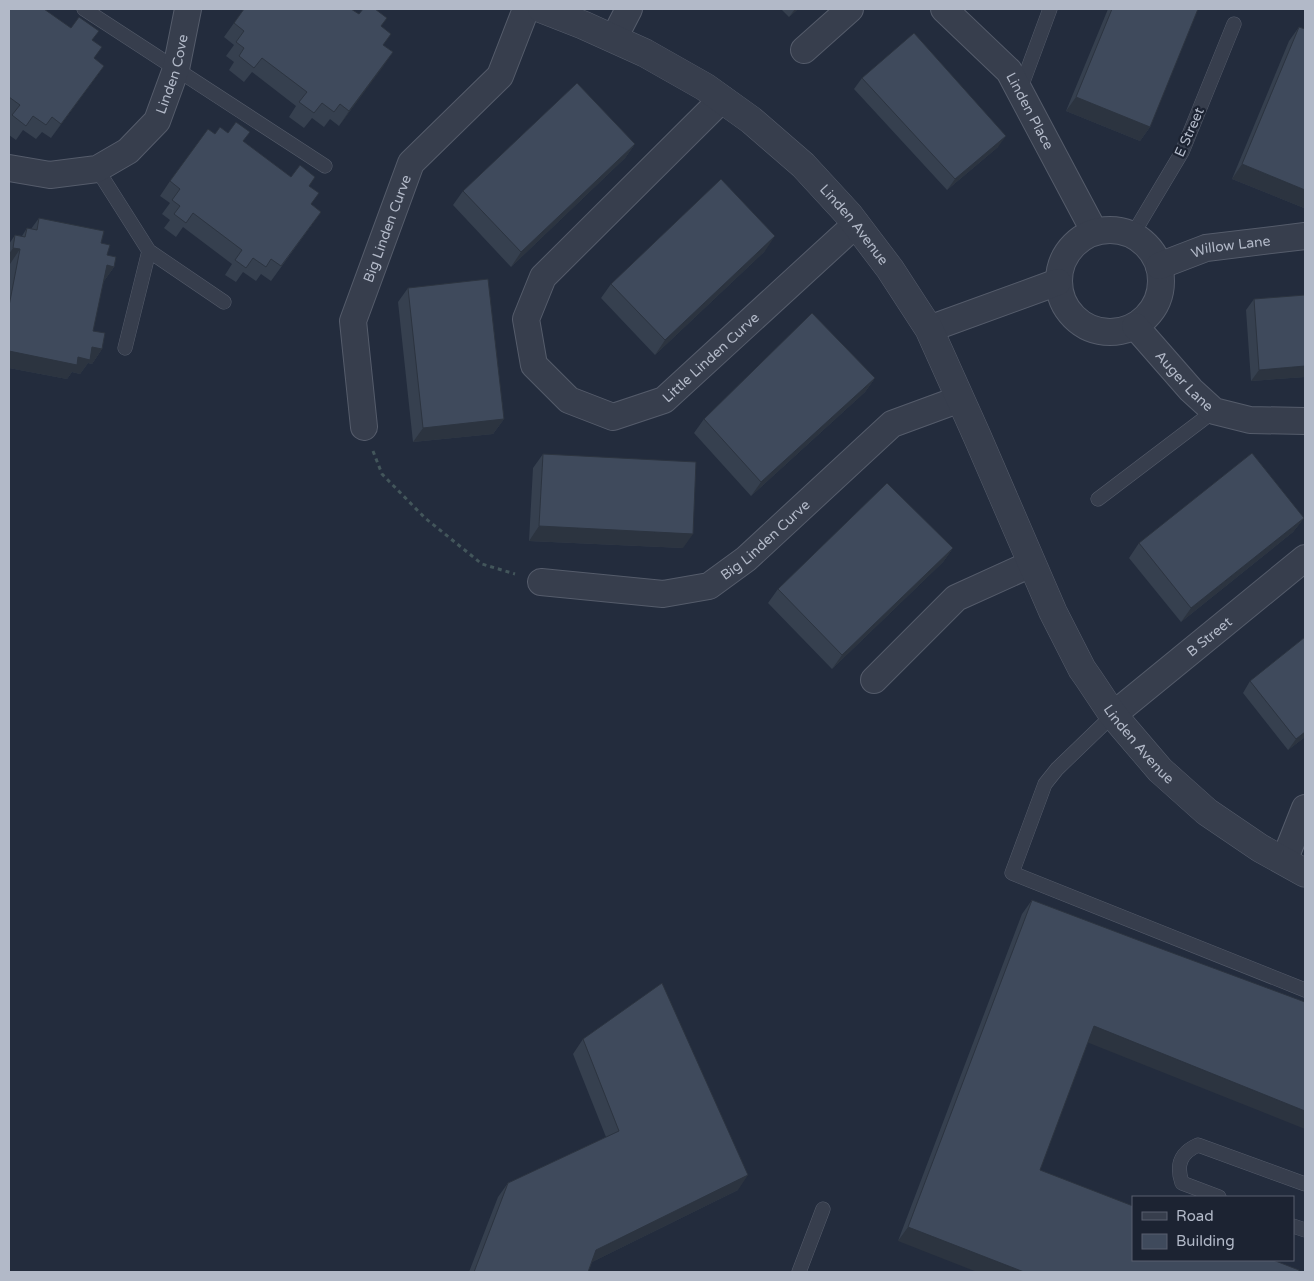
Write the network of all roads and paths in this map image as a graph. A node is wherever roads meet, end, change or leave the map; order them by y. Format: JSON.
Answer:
{"nodes":[{"id":1,"x":84,"y":9,"type":"edge"},
{"id":2,"x":188,"y":9,"type":"edge"},
{"id":3,"x":526,"y":9,"type":"edge"},
{"id":4,"x":542,"y":9,"type":"edge"},
{"id":5,"x":629,"y":9,"type":"edge"},
{"id":6,"x":850,"y":9,"type":"edge"},
{"id":7,"x":944,"y":9,"type":"edge"},
{"id":8,"x":1050,"y":9,"type":"edge"},
{"id":9,"x":1234,"y":24,"type":"dead end"},
{"id":10,"x":614,"y":38,"type":"junction"},
{"id":11,"x":804,"y":50,"type":"dead end"},
{"id":12,"x":176,"y":69,"type":"junction"},
{"id":13,"x":1020,"y":90,"type":"junction"},
{"id":14,"x":722,"y":99,"type":"junction"},
{"id":15,"x":325,"y":166,"type":"dead end"},
{"id":16,"x":9,"y":168,"type":"edge"},
{"id":17,"x":96,"y":169,"type":"junction"},
{"id":18,"x":856,"y":224,"type":"junction"},
{"id":19,"x":1094,"y":231,"type":"junction"},
{"id":20,"x":1133,"y":234,"type":"junction"},
{"id":21,"x":1305,"y":236,"type":"edge"},
{"id":22,"x":149,"y":251,"type":"junction"},
{"id":23,"x":1159,"y":266,"type":"junction"},
{"id":24,"x":1058,"y":282,"type":"junction"},
{"id":25,"x":224,"y":302,"type":"dead end"},
{"id":26,"x":1135,"y":326,"type":"junction"},
{"id":27,"x":929,"y":329,"type":"junction"},
{"id":28,"x":125,"y":348,"type":"dead end"},
{"id":29,"x":960,"y":399,"type":"junction"},
{"id":30,"x":1214,"y":411,"type":"junction"},
{"id":31,"x":1305,"y":421,"type":"edge"},
{"id":32,"x":364,"y":427,"type":"joint"},
{"id":33,"x":1098,"y":499,"type":"dead end"},
{"id":34,"x":1305,"y":558,"type":"edge"},
{"id":35,"x":1031,"y":564,"type":"junction"},
{"id":36,"x":541,"y":582,"type":"joint"},
{"id":37,"x":874,"y":680,"type":"dead end"},
{"id":38,"x":1113,"y":715,"type":"junction"},
{"id":39,"x":1305,"y":808,"type":"edge"},
{"id":40,"x":1294,"y":867,"type":"edge"},
{"id":41,"x":1305,"y":990,"type":"edge"},
{"id":42,"x":1305,"y":1184,"type":"edge"},
{"id":43,"x":1216,"y":1196,"type":"edge"},
{"id":44,"x":823,"y":1209,"type":"dead end"},
{"id":45,"x":799,"y":1272,"type":"edge"}],
"edges":[{"from":1,"to":12,"type":"lane"},
{"from":2,"to":12,"type":"street","name":"Linden Cove"},
{"from":3,"to":32,"type":"street","name":"Big Linden Curve"},
{"from":4,"to":10,"type":"street","name":"Linden Avenue"},
{"from":5,"to":10,"type":"street"},
{"from":6,"to":11,"type":"street"},
{"from":7,"to":13,"type":"street","name":"Linden Place"},
{"from":8,"to":13,"type":"lane"},
{"from":9,"to":20,"type":"lane","name":"E Street"},
{"from":10,"to":14,"type":"street","name":"Linden Avenue"},
{"from":12,"to":15,"type":"lane"},
{"from":12,"to":17,"type":"street","name":"Linden Cove"},
{"from":13,"to":19,"type":"street","name":"Linden Place"},
{"from":14,"to":18,"type":"street","name":"Linden Avenue"},
{"from":14,"to":18,"type":"street","name":"Little Linden Curve"},
{"from":16,"to":17,"type":"street","name":"Linden Cove"},
{"from":17,"to":22,"type":"lane"},
{"from":18,"to":27,"type":"street","name":"Linden Avenue"},
{"from":19,"to":20,"type":"street"},
{"from":19,"to":24,"type":"street"},
{"from":20,"to":23,"type":"street"},
{"from":21,"to":23,"type":"street","name":"Willow Lane"},
{"from":22,"to":25,"type":"lane"},
{"from":22,"to":28,"type":"lane"},
{"from":23,"to":26,"type":"street"},
{"from":24,"to":26,"type":"street"},
{"from":24,"to":27,"type":"street"},
{"from":26,"to":30,"type":"street","name":"Auger Lane"},
{"from":27,"to":29,"type":"street","name":"Linden Avenue"},
{"from":29,"to":35,"type":"street","name":"Linden Avenue"},
{"from":29,"to":36,"type":"street","name":"Big Linden Curve"},
{"from":30,"to":31,"type":"street","name":"Auger Lane"},
{"from":30,"to":33,"type":"lane"},
{"from":32,"to":36,"type":"path"},
{"from":34,"to":38,"type":"street","name":"B Street"},
{"from":35,"to":37,"type":"street"},
{"from":35,"to":38,"type":"street","name":"Linden Avenue"},
{"from":38,"to":40,"type":"street","name":"Linden Avenue"},
{"from":38,"to":41,"type":"lane"},
{"from":39,"to":40,"type":"street"},
{"from":42,"to":43,"type":"lane"},
{"from":44,"to":45,"type":"lane"}]}
